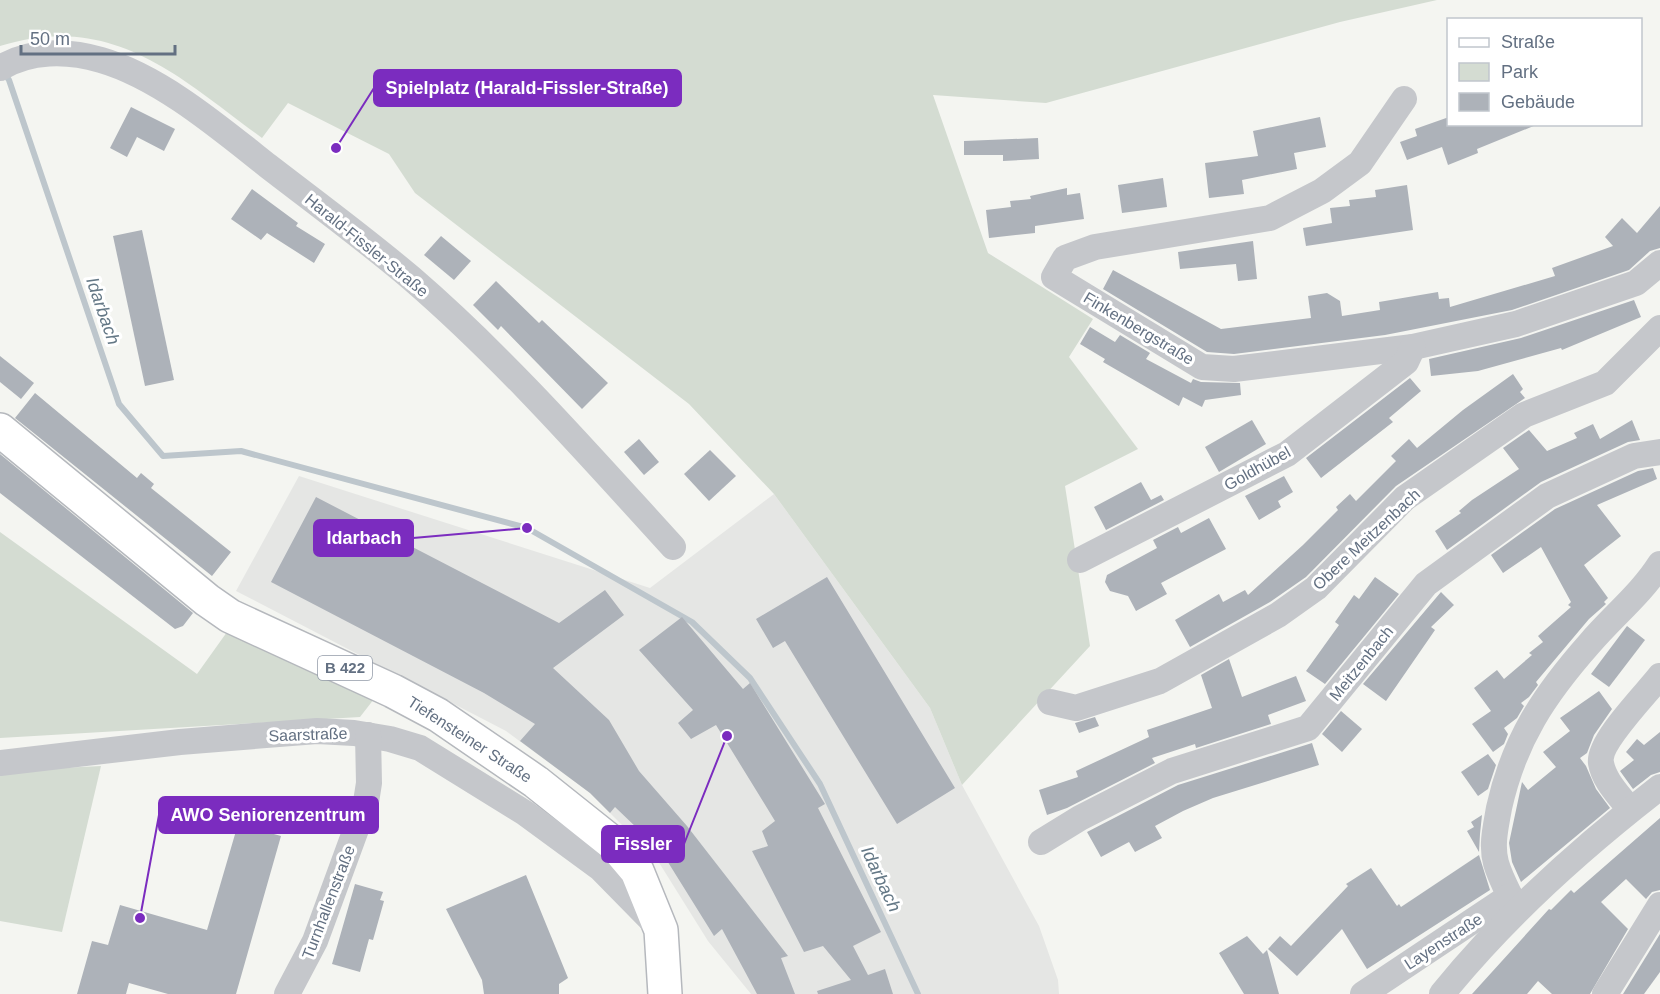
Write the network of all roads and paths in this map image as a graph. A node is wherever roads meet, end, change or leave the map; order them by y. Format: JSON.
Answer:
{"nodes":[{"id":1,"x":5,"y":65,"type":"edge"},
{"id":2,"x":1404,"y":99,"type":"dead end"},
{"id":3,"x":1660,"y":263,"type":"edge"},
{"id":4,"x":1660,"y":328,"type":"edge"},
{"id":5,"x":1413,"y":347,"type":"junction"},
{"id":6,"x":0,"y":430,"type":"edge"},
{"id":7,"x":1660,"y":452,"type":"edge"},
{"id":8,"x":673,"y":547,"type":"dead end"},
{"id":9,"x":1080,"y":560,"type":"dead end"},
{"id":10,"x":1660,"y":564,"type":"edge"},
{"id":11,"x":1660,"y":676,"type":"edge"},
{"id":12,"x":1050,"y":702,"type":"dead end"},
{"id":13,"x":368,"y":735,"type":"junction"},
{"id":14,"x":0,"y":763,"type":"edge"},
{"id":15,"x":1660,"y":787,"type":"edge"},
{"id":16,"x":1630,"y":810,"type":"junction"},
{"id":17,"x":1041,"y":842,"type":"dead end"},
{"id":18,"x":1514,"y":903,"type":"junction"},
{"id":19,"x":1660,"y":905,"type":"edge"},
{"id":20,"x":660,"y":930,"type":"junction"},
{"id":21,"x":287,"y":994,"type":"edge"},
{"id":22,"x":664,"y":994,"type":"edge"},
{"id":23,"x":1363,"y":994,"type":"edge"},
{"id":24,"x":1442,"y":994,"type":"edge"},
{"id":25,"x":1605,"y":994,"type":"edge"}],
"edges":[{"from":1,"to":8,"type":"street","name":"Harald-Fissler-Straße"},
{"from":2,"to":5,"type":"street","name":"Finkenbergstraße"},
{"from":3,"to":5,"type":"street","name":"Finkenbergstraße"},
{"from":4,"to":12,"type":"street","name":"Obere Meitzenbach"},
{"from":5,"to":9,"type":"street","name":"Goldhübel"},
{"from":6,"to":20,"type":"main road","name":"Tiefensteiner Straße","number":"B 422"},
{"from":7,"to":17,"type":"street","name":"Meitzenbach"},
{"from":10,"to":18,"type":"street"},
{"from":11,"to":16,"type":"street"},
{"from":13,"to":14,"type":"street","name":"Saarstraße"},
{"from":13,"to":20,"type":"street","name":"Saarstraße"},
{"from":13,"to":21,"type":"street","name":"Turnhallenstraße"},
{"from":15,"to":16,"type":"street","name":"Layenstraße"},
{"from":16,"to":18,"type":"street","name":"Layenstraße"},
{"from":18,"to":23,"type":"street","name":"Layenstraße"},
{"from":18,"to":24,"type":"street","name":"Layenstraße"},
{"from":19,"to":25,"type":"street"},
{"from":20,"to":22,"type":"main road","number":"B 422"}]}
